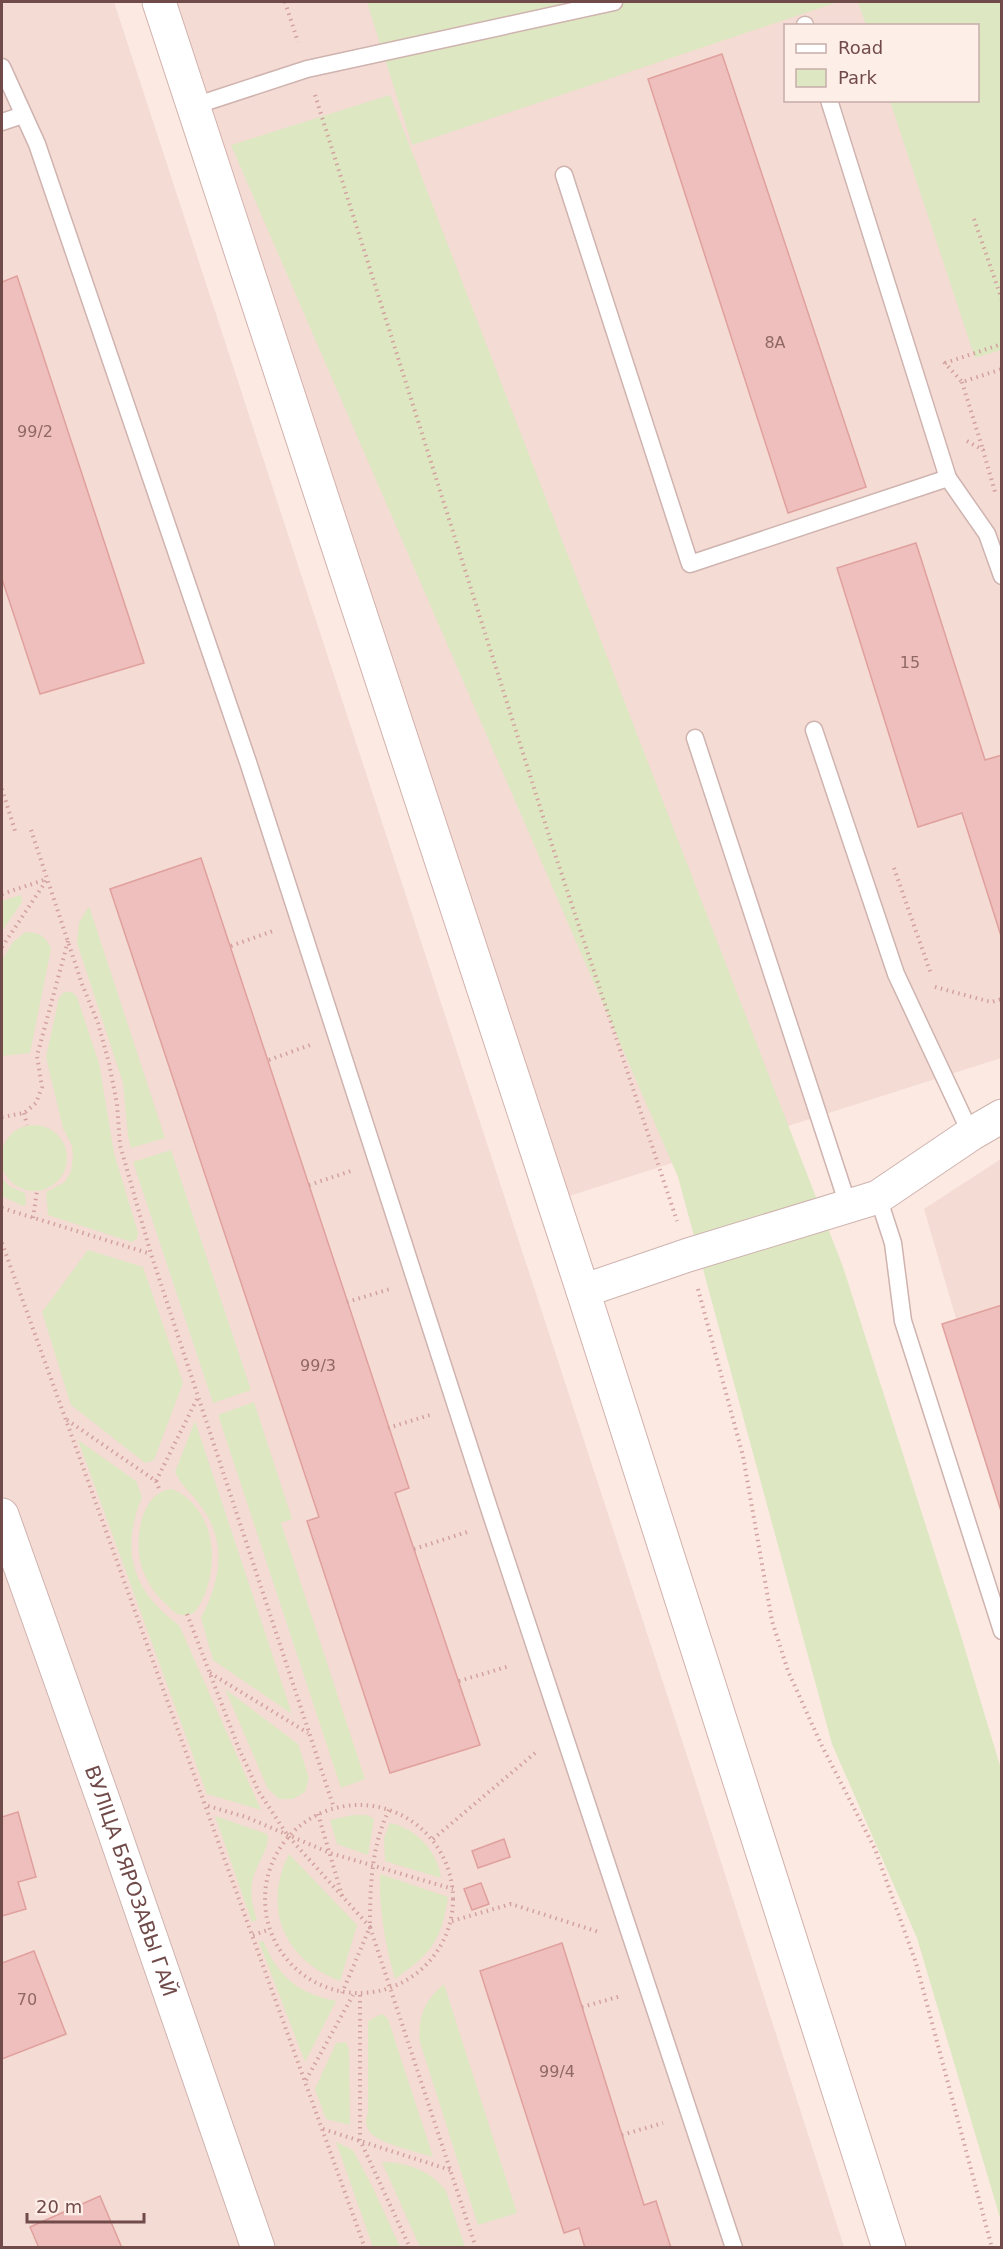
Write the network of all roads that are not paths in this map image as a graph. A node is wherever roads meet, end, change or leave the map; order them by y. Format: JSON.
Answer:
{"nodes":[{"id":1,"x":159,"y":2,"type":"edge"},
{"id":2,"x":614,"y":2,"type":"edge"},
{"id":3,"x":2,"y":67,"type":"edge"},
{"id":4,"x":830,"y":102,"type":"edge"},
{"id":5,"x":194,"y":106,"type":"junction"},
{"id":6,"x":23,"y":115,"type":"junction"},
{"id":7,"x":2,"y":122,"type":"edge"},
{"id":8,"x":564,"y":175,"type":"dead end"},
{"id":9,"x":948,"y":478,"type":"junction"},
{"id":10,"x":1002,"y":576,"type":"edge"},
{"id":11,"x":814,"y":730,"type":"dead end"},
{"id":12,"x":695,"y":738,"type":"dead end"},
{"id":13,"x":1002,"y":1116,"type":"edge"},
{"id":14,"x":971,"y":1134,"type":"junction"},
{"id":15,"x":863,"y":1201,"type":"junction"},
{"id":16,"x":583,"y":1291,"type":"junction"},
{"id":17,"x":2,"y":1515,"type":"edge"},
{"id":18,"x":1002,"y":1631,"type":"edge"},
{"id":19,"x":258,"y":2247,"type":"edge"},
{"id":20,"x":734,"y":2247,"type":"edge"},
{"id":21,"x":890,"y":2247,"type":"edge"}],
"edges":[{"from":1,"to":5,"type":"main road"},
{"from":2,"to":5,"type":"lane"},
{"from":3,"to":6,"type":"lane"},
{"from":4,"to":9,"type":"lane"},
{"from":5,"to":16,"type":"main road"},
{"from":6,"to":7,"type":"lane"},
{"from":6,"to":20,"type":"lane"},
{"from":8,"to":9,"type":"lane"},
{"from":9,"to":10,"type":"lane"},
{"from":11,"to":14,"type":"lane"},
{"from":12,"to":15,"type":"lane"},
{"from":13,"to":14,"type":"main road"},
{"from":14,"to":15,"type":"main road"},
{"from":15,"to":16,"type":"main road"},
{"from":15,"to":18,"type":"lane"},
{"from":16,"to":21,"type":"main road"},
{"from":17,"to":19,"type":"main road","name":"ВУЛІЦА БЯРОЗАВЫ ГАЙ"}]}
